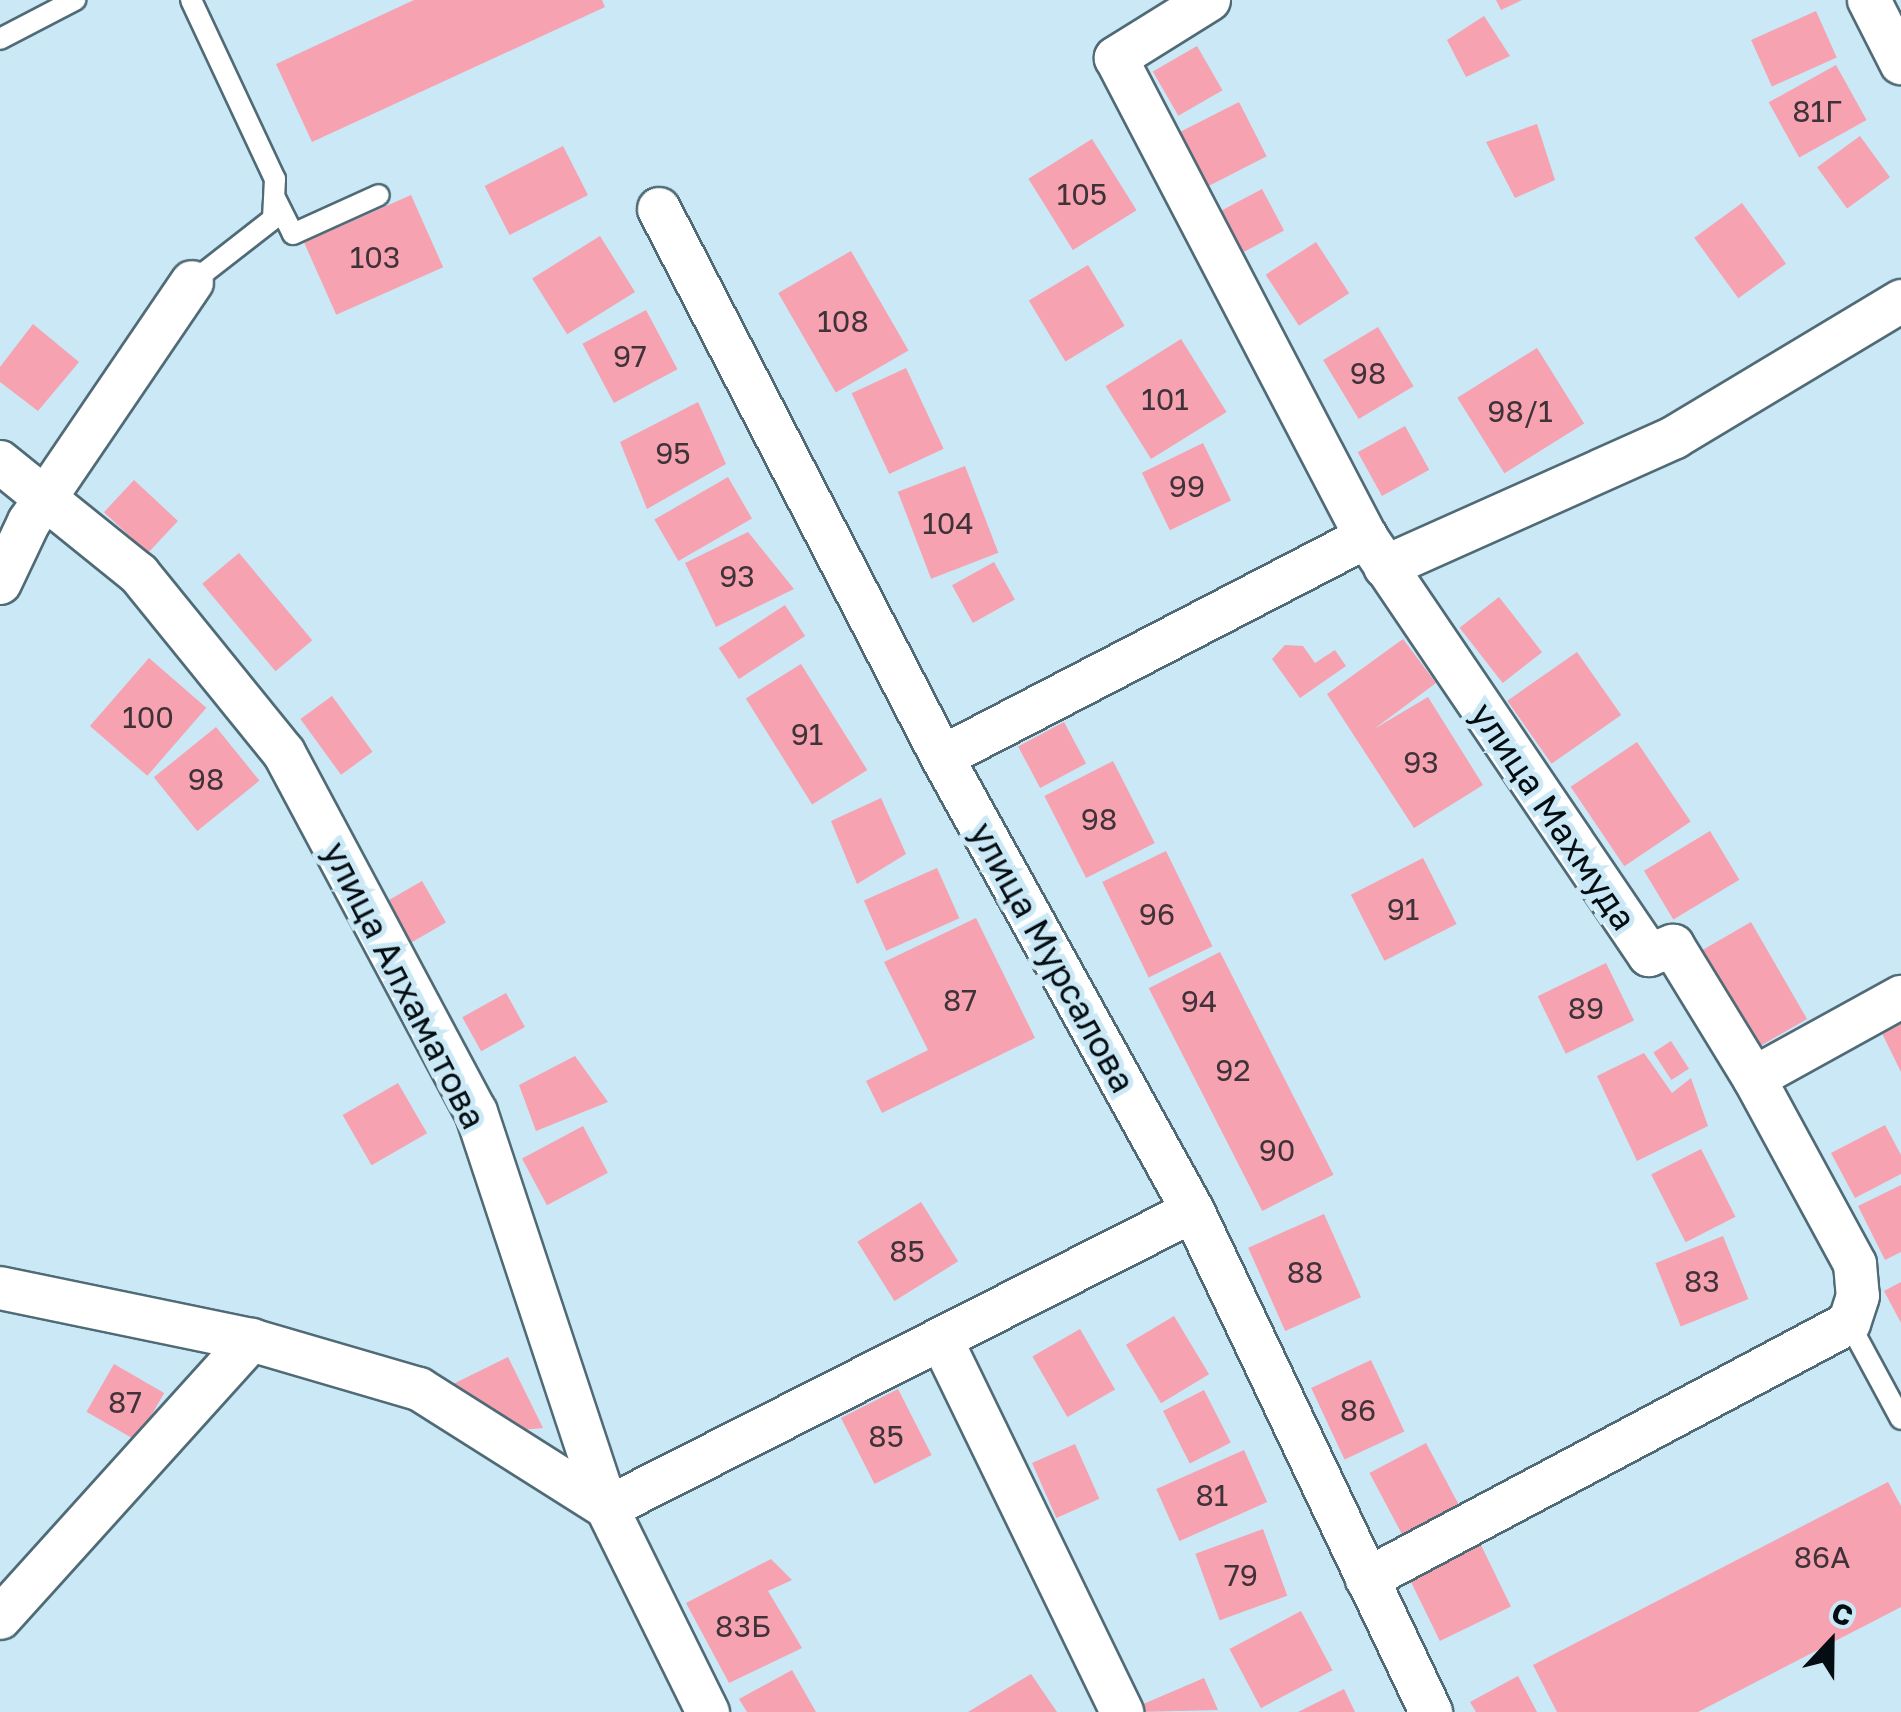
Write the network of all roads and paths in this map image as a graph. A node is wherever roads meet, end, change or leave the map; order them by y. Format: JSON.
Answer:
{"nodes":[{"id":1,"x":75,"y":0,"type":"edge"},
{"id":2,"x":191,"y":0,"type":"edge"},
{"id":3,"x":1209,"y":0,"type":"edge"},
{"id":4,"x":1869,"y":0,"type":"edge"},
{"id":5,"x":0,"y":39,"type":"edge"},
{"id":6,"x":1901,"y":63,"type":"edge"},
{"id":7,"x":379,"y":195,"type":"dead end"},
{"id":8,"x":274,"y":196,"type":"junction"},
{"id":9,"x":659,"y":209,"type":"dead end"},
{"id":10,"x":192,"y":282,"type":"joint"},
{"id":11,"x":1901,"y":301,"type":"edge"},
{"id":12,"x":0,"y":462,"type":"edge"},
{"id":13,"x":46,"y":498,"type":"junction"},
{"id":14,"x":1375,"y":552,"type":"junction"},
{"id":15,"x":0,"y":583,"type":"edge"},
{"id":16,"x":942,"y":758,"type":"junction"},
{"id":17,"x":1901,"y":996,"type":"edge"},
{"id":18,"x":1754,"y":1078,"type":"junction"},
{"id":19,"x":1194,"y":1210,"type":"junction"},
{"id":20,"x":0,"y":1288,"type":"edge"},
{"id":21,"x":1849,"y":1322,"type":"junction"},
{"id":22,"x":941,"y":1338,"type":"junction"},
{"id":23,"x":251,"y":1340,"type":"junction"},
{"id":24,"x":1901,"y":1419,"type":"edge"},
{"id":25,"x":607,"y":1508,"type":"junction"},
{"id":26,"x":1367,"y":1579,"type":"junction"},
{"id":27,"x":0,"y":1618,"type":"edge"},
{"id":28,"x":708,"y":1712,"type":"edge"},
{"id":29,"x":1122,"y":1712,"type":"edge"},
{"id":30,"x":1431,"y":1712,"type":"edge"}],
"edges":[{"from":1,"to":5,"type":"lane"},
{"from":2,"to":8,"type":"lane"},
{"from":3,"to":14,"type":"street","name":"улица Махмуда"},
{"from":4,"to":6,"type":"street"},
{"from":7,"to":8,"type":"lane"},
{"from":8,"to":10,"type":"lane"},
{"from":9,"to":16,"type":"street","name":"улица Мурсалова"},
{"from":10,"to":13,"type":"street"},
{"from":11,"to":14,"type":"street"},
{"from":12,"to":13,"type":"street","name":"улица Алхаматова"},
{"from":13,"to":15,"type":"street"},
{"from":13,"to":25,"type":"street","name":"улица Алхаматова"},
{"from":14,"to":16,"type":"street"},
{"from":14,"to":18,"type":"street","name":"улица Махмуда"},
{"from":16,"to":19,"type":"street","name":"улица Мурсалова"},
{"from":17,"to":18,"type":"street"},
{"from":18,"to":21,"type":"street","name":"улица Махмуда"},
{"from":19,"to":22,"type":"street"},
{"from":19,"to":26,"type":"street","name":"улица Мурсалова"},
{"from":20,"to":23,"type":"street"},
{"from":21,"to":24,"type":"lane"},
{"from":21,"to":26,"type":"street"},
{"from":22,"to":25,"type":"street"},
{"from":22,"to":29,"type":"street"},
{"from":23,"to":25,"type":"street"},
{"from":23,"to":27,"type":"street"},
{"from":25,"to":28,"type":"street","name":"улица Алхаматова"},
{"from":26,"to":30,"type":"street","name":"улица Мурсалова"}]}
